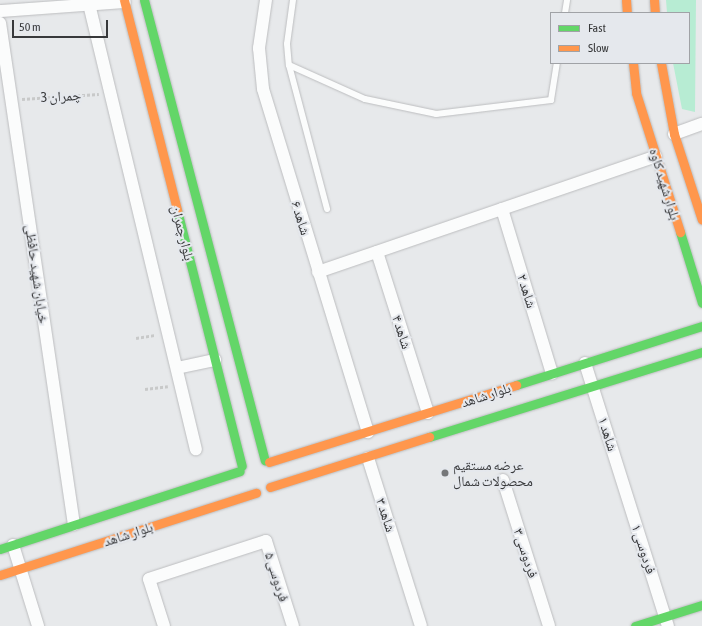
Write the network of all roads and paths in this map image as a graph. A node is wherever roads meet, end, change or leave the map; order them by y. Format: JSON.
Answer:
{"nodes":[{"id":1,"x":144,"y":0,"type":"edge"},
{"id":2,"x":266,"y":0,"type":"edge"},
{"id":3,"x":293,"y":0,"type":"edge"},
{"id":4,"x":567,"y":0,"type":"edge"},
{"id":5,"x":626,"y":0,"type":"edge"},
{"id":6,"x":654,"y":0,"type":"edge"},
{"id":7,"x":125,"y":1,"type":"edge"},
{"id":8,"x":89,"y":4,"type":"junction"},
{"id":9,"x":0,"y":11,"type":"edge"},
{"id":10,"x":565,"y":12,"type":"edge"},
{"id":11,"x":627,"y":12,"type":"edge"},
{"id":12,"x":655,"y":12,"type":"edge"},
{"id":13,"x":0,"y":23,"type":"edge"},
{"id":14,"x":0,"y":27,"type":"edge"},
{"id":15,"x":289,"y":64,"type":"junction"},
{"id":16,"x":557,"y":64,"type":"edge"},
{"id":17,"x":633,"y":64,"type":"edge"},
{"id":18,"x":661,"y":64,"type":"edge"},
{"id":19,"x":111,"y":93,"type":"junction"},
{"id":20,"x":169,"y":94,"type":"junction"},
{"id":21,"x":11,"y":99,"type":"junction"},
{"id":22,"x":149,"y":99,"type":"junction"},
{"id":23,"x":702,"y":124,"type":"edge"},
{"id":24,"x":674,"y":134,"type":"junction"},
{"id":25,"x":656,"y":156,"type":"junction"},
{"id":26,"x":327,"y":209,"type":"dead end"},
{"id":27,"x":502,"y":209,"type":"junction"},
{"id":28,"x":702,"y":220,"type":"edge"},
{"id":29,"x":377,"y":252,"type":"junction"},
{"id":30,"x":318,"y":272,"type":"junction"},
{"id":31,"x":702,"y":303,"type":"edge"},
{"id":32,"x":702,"y":326,"type":"edge"},
{"id":33,"x":168,"y":334,"type":"junction"},
{"id":34,"x":136,"y":338,"type":"dead end"},
{"id":35,"x":702,"y":352,"type":"edge"},
{"id":36,"x":215,"y":360,"type":"junction"},
{"id":37,"x":585,"y":363,"type":"junction"},
{"id":38,"x":177,"y":368,"type":"junction"},
{"id":39,"x":552,"y":374,"type":"junction"},
{"id":40,"x":181,"y":384,"type":"junction"},
{"id":41,"x":592,"y":386,"type":"junction"},
{"id":42,"x":145,"y":389,"type":"dead end"},
{"id":43,"x":428,"y":413,"type":"junction"},
{"id":44,"x":368,"y":432,"type":"junction"},
{"id":45,"x":196,"y":449,"type":"dead end"},
{"id":46,"x":368,"y":458,"type":"junction"},
{"id":47,"x":271,"y":467,"type":"junction"},
{"id":48,"x":241,"y":469,"type":"junction"},
{"id":49,"x":503,"y":480,"type":"dead end"},
{"id":50,"x":623,"y":482,"type":"joint"},
{"id":51,"x":270,"y":487,"type":"junction"},
{"id":52,"x":256,"y":493,"type":"junction"},
{"id":53,"x":74,"y":525,"type":"junction"},
{"id":54,"x":13,"y":545,"type":"junction"},
{"id":55,"x":0,"y":549,"type":"edge"},
{"id":56,"x":20,"y":569,"type":"junction"},
{"id":57,"x":0,"y":575,"type":"edge"},
{"id":58,"x":702,"y":604,"type":"edge"},
{"id":59,"x":667,"y":621,"type":"edge"},
{"id":60,"x":38,"y":626,"type":"edge"},
{"id":61,"x":164,"y":626,"type":"edge"},
{"id":62,"x":293,"y":626,"type":"edge"},
{"id":63,"x":421,"y":626,"type":"edge"},
{"id":64,"x":549,"y":626,"type":"edge"},
{"id":65,"x":635,"y":626,"type":"edge"}],
"edges":[{"from":1,"to":20,"type":"main road","name":"بلوار چمران"},
{"from":2,"to":30,"type":"street","name":"شاهد ۶"},
{"from":3,"to":15,"type":"lane"},
{"from":4,"to":10,"type":"lane"},
{"from":5,"to":11,"type":"main road"},
{"from":6,"to":12,"type":"main road"},
{"from":7,"to":8,"type":"street"},
{"from":7,"to":22,"type":"main road","name":"بلوار چمران"},
{"from":8,"to":9,"type":"street"},
{"from":8,"to":19,"type":"street"},
{"from":13,"to":14,"type":"street","name":"خیابان شهید حافظی"},
{"from":14,"to":21,"type":"street","name":"خیابان شهید حافظی"},
{"from":15,"to":16,"type":"lane"},
{"from":15,"to":26,"type":"lane"},
{"from":17,"to":25,"type":"main road","name":"بلوار شهید کاوه"},
{"from":18,"to":24,"type":"main road","name":"بلوار شهید کاوه"},
{"from":19,"to":21,"type":"path","name":"چمران 3"},
{"from":19,"to":33,"type":"street"},
{"from":20,"to":22,"type":"main road"},
{"from":20,"to":47,"type":"main road","name":"بلوار چمران"},
{"from":21,"to":53,"type":"street","name":"خیابان شهید حافظی"},
{"from":22,"to":36,"type":"main road","name":"بلوار چمران"},
{"from":23,"to":24,"type":"street"},
{"from":24,"to":28,"type":"main road","name":"بلوار شهید کاوه"},
{"from":25,"to":27,"type":"street"},
{"from":25,"to":31,"type":"main road","name":"بلوار شهید کاوه"},
{"from":27,"to":29,"type":"street"},
{"from":27,"to":39,"type":"street","name":"شاهد ۲"},
{"from":29,"to":30,"type":"street"},
{"from":29,"to":43,"type":"street","name":"شاهد ۴"},
{"from":30,"to":44,"type":"street","name":"شاهد ۶"},
{"from":32,"to":37,"type":"main road","name":"بلوار شاهد"},
{"from":33,"to":34,"type":"path"},
{"from":33,"to":38,"type":"street"},
{"from":35,"to":41,"type":"main road","name":"بلوار شاهد"},
{"from":36,"to":38,"type":"street"},
{"from":36,"to":48,"type":"main road","name":"بلوار چمران"},
{"from":37,"to":39,"type":"main road","name":"بلوار شاهد"},
{"from":37,"to":41,"type":"street","name":"شاهد ۱"},
{"from":38,"to":40,"type":"street"},
{"from":39,"to":43,"type":"main road","name":"بلوار شاهد"},
{"from":40,"to":42,"type":"path"},
{"from":40,"to":45,"type":"street"},
{"from":41,"to":46,"type":"main road","name":"بلوار شاهد"},
{"from":41,"to":50,"type":"street","name":"شاهد ۱"},
{"from":43,"to":44,"type":"main road","name":"بلوار شاهد"},
{"from":44,"to":47,"type":"main road","name":"بلوار شاهد"},
{"from":46,"to":51,"type":"main road","name":"بلوار شاهد"},
{"from":46,"to":63,"type":"street","name":"شاهد ۳"},
{"from":47,"to":48,"type":"main road"},
{"from":47,"to":51,"type":"main road"},
{"from":48,"to":52,"type":"main road"},
{"from":48,"to":53,"type":"main road","name":"بلوار شاهد"},
{"from":49,"to":64,"type":"street","name":"فردوسی ۳"},
{"from":50,"to":59,"type":"street","name":"فردوسی ۱"},
{"from":51,"to":52,"type":"main road"},
{"from":52,"to":56,"type":"main road","name":"بلوار شاهد"},
{"from":53,"to":54,"type":"main road","name":"بلوار شاهد"},
{"from":54,"to":55,"type":"main road","name":"بلوار شاهد"},
{"from":54,"to":56,"type":"street"},
{"from":56,"to":57,"type":"main road","name":"بلوار شاهد"},
{"from":56,"to":60,"type":"street"},
{"from":58,"to":59,"type":"main road"},
{"from":59,"to":65,"type":"main road"},
{"from":61,"to":62,"type":"street","name":"فردوسی ۵"}]}
